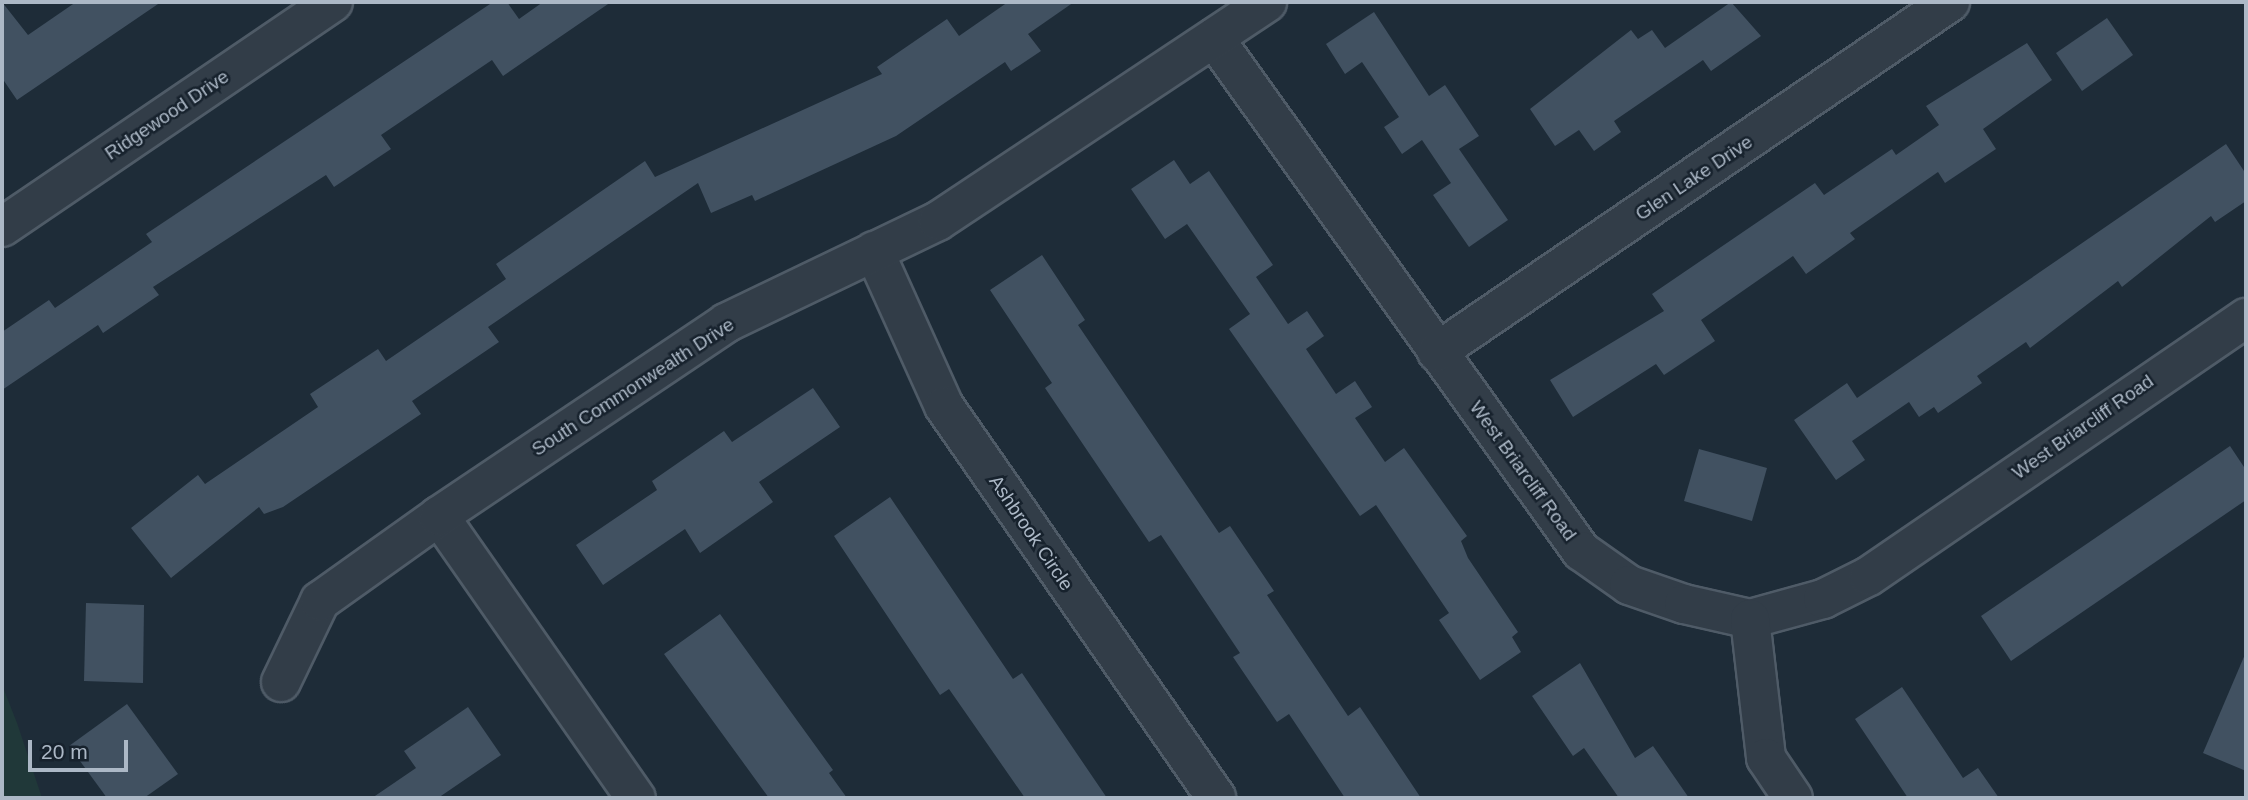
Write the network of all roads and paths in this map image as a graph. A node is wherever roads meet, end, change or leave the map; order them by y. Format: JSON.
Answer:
{"nodes":[{"id":1,"x":333,"y":2,"type":"edge"},
{"id":2,"x":1267,"y":2,"type":"edge"},
{"id":3,"x":1950,"y":2,"type":"edge"},
{"id":4,"x":1214,"y":38,"type":"junction"},
{"id":5,"x":2,"y":228,"type":"edge"},
{"id":6,"x":874,"y":251,"type":"junction"},
{"id":7,"x":2246,"y":318,"type":"edge"},
{"id":8,"x":1437,"y":352,"type":"junction"},
{"id":9,"x":439,"y":516,"type":"junction"},
{"id":10,"x":1750,"y":619,"type":"junction"},
{"id":11,"x":281,"y":681,"type":"dead end"},
{"id":12,"x":636,"y":798,"type":"edge"},
{"id":13,"x":1216,"y":798,"type":"edge"},
{"id":14,"x":1793,"y":798,"type":"edge"}],
"edges":[{"from":1,"to":5,"type":"street","name":"Ridgewood Drive"},
{"from":2,"to":4,"type":"street","name":"South Commonwealth Drive"},
{"from":3,"to":8,"type":"street","name":"Glen Lake Drive"},
{"from":4,"to":6,"type":"street","name":"South Commonwealth Drive"},
{"from":4,"to":8,"type":"street","name":"West Briarcliff Road"},
{"from":6,"to":9,"type":"street","name":"South Commonwealth Drive"},
{"from":6,"to":13,"type":"street","name":"Ashbrook Circle"},
{"from":7,"to":10,"type":"street","name":"West Briarcliff Road"},
{"from":8,"to":10,"type":"street","name":"West Briarcliff Road"},
{"from":9,"to":11,"type":"street","name":"South Commonwealth Drive"},
{"from":9,"to":12,"type":"street"},
{"from":10,"to":14,"type":"street"}]}
